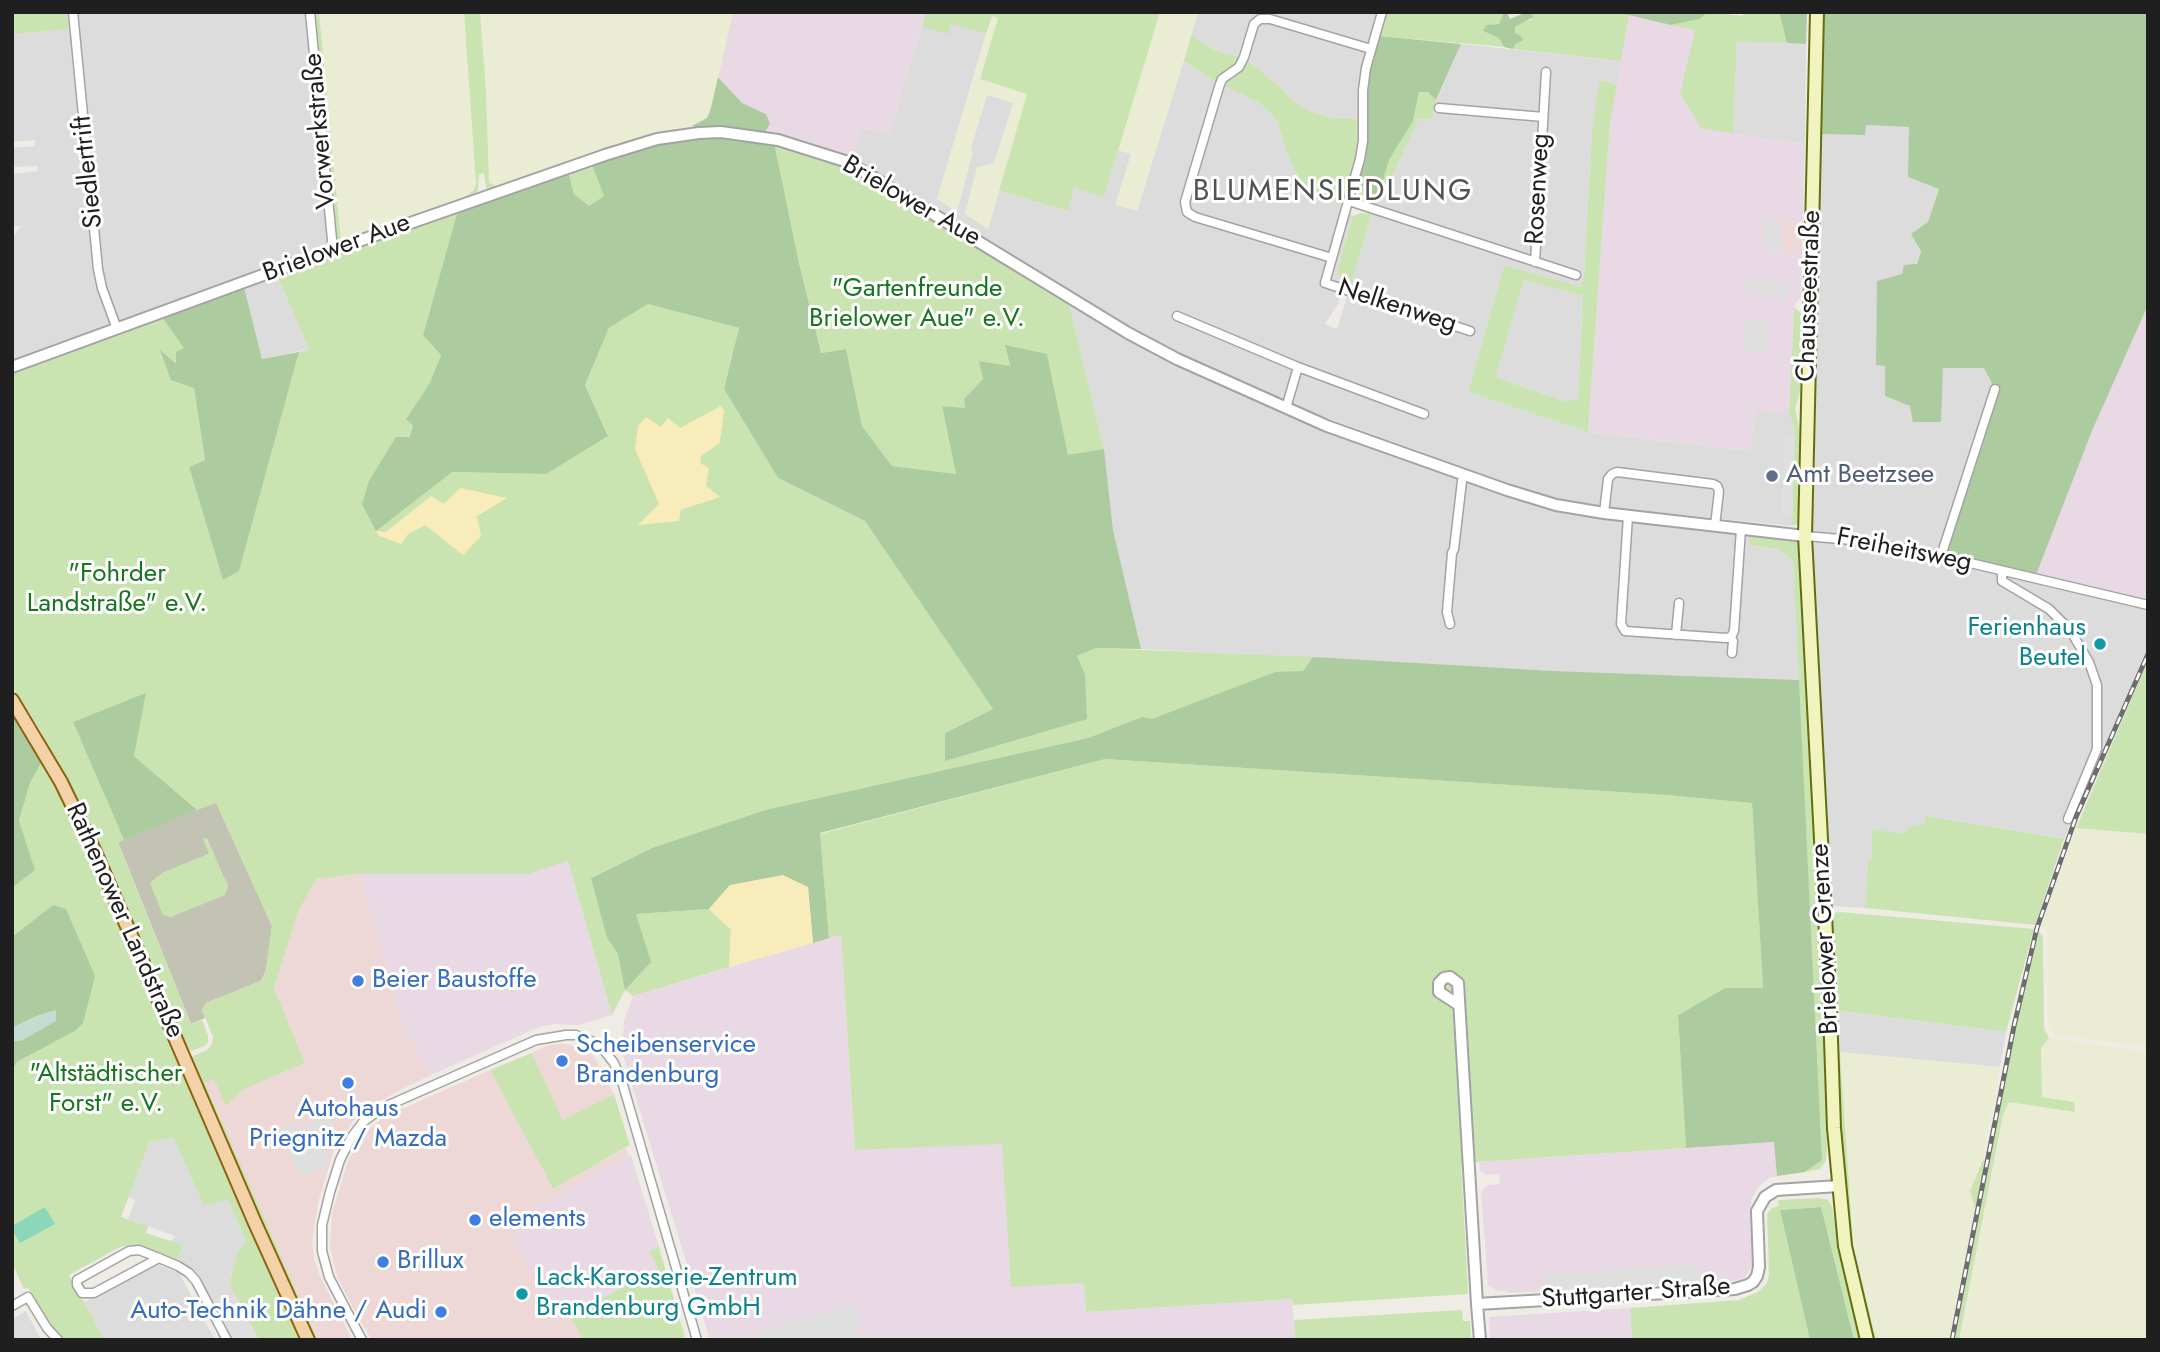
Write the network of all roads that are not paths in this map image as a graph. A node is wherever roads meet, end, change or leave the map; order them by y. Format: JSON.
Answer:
{"nodes":[{"id":1,"x":73,"y":12,"type":"edge"},
{"id":2,"x":310,"y":12,"type":"edge"},
{"id":3,"x":1382,"y":12,"type":"edge"},
{"id":4,"x":1817,"y":12,"type":"edge"},
{"id":5,"x":1371,"y":48,"type":"junction"},
{"id":6,"x":1546,"y":72,"type":"dead end"},
{"id":7,"x":1439,"y":108,"type":"dead end"},
{"id":8,"x":1543,"y":117,"type":"junction"},
{"id":9,"x":1349,"y":201,"type":"junction"},
{"id":10,"x":333,"y":250,"type":"junction"},
{"id":11,"x":1332,"y":258,"type":"junction"},
{"id":12,"x":1535,"y":262,"type":"junction"},
{"id":13,"x":1576,"y":275,"type":"dead end"},
{"id":14,"x":1177,"y":316,"type":"dead end"},
{"id":15,"x":117,"y":329,"type":"junction"},
{"id":16,"x":1470,"y":331,"type":"dead end"},
{"id":17,"x":12,"y":367,"type":"edge"},
{"id":18,"x":1298,"y":367,"type":"junction"},
{"id":19,"x":1995,"y":389,"type":"dead end"},
{"id":20,"x":1286,"y":408,"type":"junction"},
{"id":21,"x":1424,"y":414,"type":"dead end"},
{"id":22,"x":1464,"y":475,"type":"junction"},
{"id":23,"x":1604,"y":513,"type":"junction"},
{"id":24,"x":1628,"y":516,"type":"junction"},
{"id":25,"x":1715,"y":526,"type":"junction"},
{"id":26,"x":1741,"y":529,"type":"junction"},
{"id":27,"x":1805,"y":536,"type":"junction"},
{"id":28,"x":1941,"y":556,"type":"junction"},
{"id":29,"x":2002,"y":571,"type":"junction"},
{"id":30,"x":1679,"y":603,"type":"dead end"},
{"id":31,"x":2148,"y":605,"type":"edge"},
{"id":32,"x":1450,"y":624,"type":"dead end"},
{"id":33,"x":1676,"y":635,"type":"junction"},
{"id":34,"x":1731,"y":637,"type":"junction"},
{"id":35,"x":1732,"y":653,"type":"dead end"},
{"id":36,"x":12,"y":700,"type":"edge"},
{"id":37,"x":2068,"y":820,"type":"dead end"},
{"id":38,"x":1459,"y":1006,"type":"dead end"},
{"id":39,"x":1839,"y":1186,"type":"junction"},
{"id":40,"x":159,"y":1258,"type":"junction"},
{"id":41,"x":1478,"y":1304,"type":"junction"},
{"id":42,"x":12,"y":1306,"type":"edge"},
{"id":43,"x":58,"y":1340,"type":"edge"},
{"id":44,"x":227,"y":1340,"type":"edge"},
{"id":45,"x":308,"y":1340,"type":"edge"},
{"id":46,"x":362,"y":1340,"type":"edge"},
{"id":47,"x":697,"y":1340,"type":"edge"},
{"id":48,"x":1480,"y":1340,"type":"edge"},
{"id":49,"x":1867,"y":1340,"type":"edge"}],
"edges":[{"from":1,"to":15,"type":"street","name":"Siedlertrift"},
{"from":2,"to":10,"type":"street","name":"Vorwerkstraße"},
{"from":3,"to":5,"type":"street"},
{"from":4,"to":27,"type":"main road","name":"Chausseestraße"},
{"from":5,"to":9,"type":"street"},
{"from":5,"to":11,"type":"street"},
{"from":6,"to":8,"type":"street","name":"Rosenweg"},
{"from":7,"to":8,"type":"street","name":"Rosenweg"},
{"from":8,"to":12,"type":"street","name":"Rosenweg"},
{"from":9,"to":11,"type":"street"},
{"from":9,"to":12,"type":"street"},
{"from":10,"to":15,"type":"street","name":"Brielower Aue"},
{"from":10,"to":20,"type":"street","name":"Brielower Aue"},
{"from":11,"to":16,"type":"street","name":"Nelkenweg"},
{"from":12,"to":13,"type":"street"},
{"from":14,"to":18,"type":"street"},
{"from":15,"to":17,"type":"street","name":"Brielower Aue"},
{"from":18,"to":20,"type":"street"},
{"from":18,"to":21,"type":"street"},
{"from":19,"to":28,"type":"street"},
{"from":20,"to":22,"type":"street","name":"Brielower Aue"},
{"from":22,"to":23,"type":"street","name":"Brielower Aue"},
{"from":22,"to":32,"type":"street"},
{"from":23,"to":24,"type":"street","name":"Brielower Aue"},
{"from":23,"to":25,"type":"street"},
{"from":24,"to":25,"type":"street","name":"Brielower Aue"},
{"from":24,"to":33,"type":"street"},
{"from":25,"to":26,"type":"street","name":"Brielower Aue"},
{"from":26,"to":27,"type":"street","name":"Brielower Aue"},
{"from":26,"to":34,"type":"street"},
{"from":27,"to":28,"type":"street","name":"Freiheitsweg"},
{"from":27,"to":39,"type":"main road","name":"Brielower Grenze"},
{"from":28,"to":29,"type":"street","name":"Freiheitsweg"},
{"from":29,"to":31,"type":"street","name":"Freiheitsweg"},
{"from":29,"to":37,"type":"street","name":"Freiheitsweg"},
{"from":30,"to":33,"type":"street"},
{"from":33,"to":34,"type":"street"},
{"from":34,"to":35,"type":"street"},
{"from":36,"to":45,"type":"main road","name":"Rathenower Landstraße"},
{"from":38,"to":41,"type":"street"},
{"from":39,"to":41,"type":"street","name":"Stuttgarter Straße"},
{"from":39,"to":49,"type":"main road","name":"Brielower Grenze"},
{"from":40,"to":40,"type":"street"},
{"from":40,"to":44,"type":"street"},
{"from":41,"to":48,"type":"street"},
{"from":42,"to":43,"type":"street"},
{"from":46,"to":47,"type":"street"}]}
